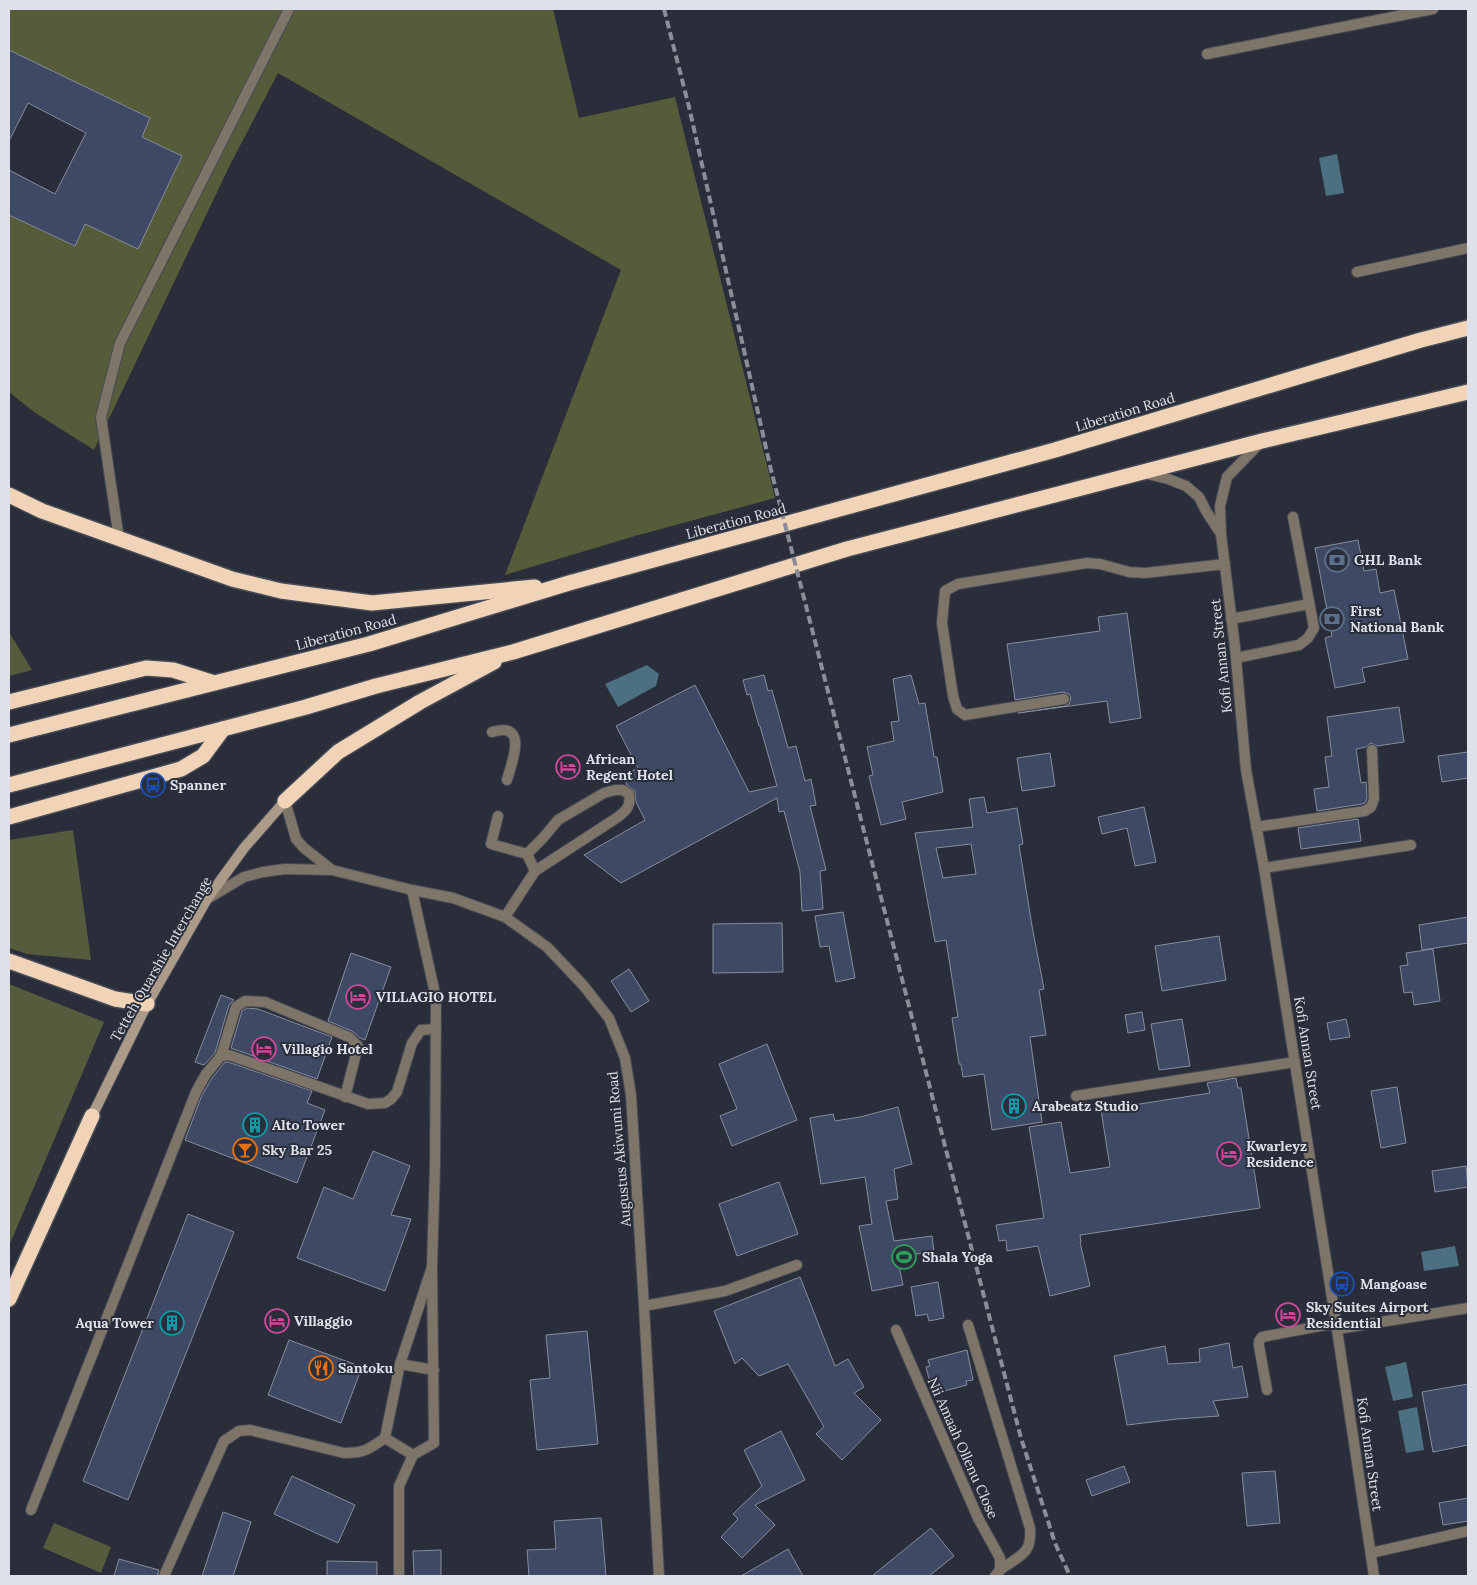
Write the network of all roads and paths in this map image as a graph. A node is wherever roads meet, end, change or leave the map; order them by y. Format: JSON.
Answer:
{"nodes":[{"id":1,"x":289,"y":9,"type":"edge"},
{"id":2,"x":1433,"y":9,"type":"edge"},
{"id":3,"x":1207,"y":54,"type":"dead end"},
{"id":4,"x":1468,"y":248,"type":"edge"},
{"id":5,"x":1357,"y":272,"type":"dead end"},
{"id":6,"x":1468,"y":328,"type":"edge"},
{"id":7,"x":1468,"y":392,"type":"edge"},
{"id":8,"x":1262,"y":441,"type":"junction"},
{"id":9,"x":1142,"y":473,"type":"junction"},
{"id":10,"x":9,"y":495,"type":"edge"},
{"id":11,"x":1293,"y":517,"type":"dead end"},
{"id":12,"x":1221,"y":534,"type":"junction"},
{"id":13,"x":119,"y":539,"type":"junction"},
{"id":14,"x":1225,"y":564,"type":"junction"},
{"id":15,"x":569,"y":583,"type":"junction"},
{"id":16,"x":1309,"y":604,"type":"junction"},
{"id":17,"x":1231,"y":619,"type":"junction"},
{"id":18,"x":513,"y":652,"type":"junction"},
{"id":19,"x":1236,"y":658,"type":"junction"},
{"id":20,"x":213,"y":682,"type":"junction"},
{"id":21,"x":1064,"y":699,"type":"dead end"},
{"id":22,"x":9,"y":702,"type":"edge"},
{"id":23,"x":223,"y":730,"type":"junction"},
{"id":24,"x":492,"y":732,"type":"dead end"},
{"id":25,"x":9,"y":735,"type":"edge"},
{"id":26,"x":1372,"y":750,"type":"dead end"},
{"id":27,"x":507,"y":780,"type":"dead end"},
{"id":28,"x":9,"y":785,"type":"edge"},
{"id":29,"x":284,"y":801,"type":"junction"},
{"id":30,"x":498,"y":816,"type":"dead end"},
{"id":31,"x":9,"y":817,"type":"edge"},
{"id":32,"x":1256,"y":827,"type":"junction"},
{"id":33,"x":1411,"y":846,"type":"dead end"},
{"id":34,"x":527,"y":854,"type":"junction"},
{"id":35,"x":1264,"y":868,"type":"junction"},
{"id":36,"x":332,"y":870,"type":"junction"},
{"id":37,"x":535,"y":871,"type":"junction"},
{"id":38,"x":412,"y":890,"type":"junction"},
{"id":39,"x":207,"y":900,"type":"junction"},
{"id":40,"x":505,"y":917,"type":"junction"},
{"id":41,"x":9,"y":961,"type":"edge"},
{"id":42,"x":147,"y":1004,"type":"junction"},
{"id":43,"x":436,"y":1029,"type":"junction"},
{"id":44,"x":221,"y":1056,"type":"junction"},
{"id":45,"x":1295,"y":1062,"type":"junction"},
{"id":46,"x":1076,"y":1096,"type":"dead end"},
{"id":47,"x":345,"y":1097,"type":"junction"},
{"id":48,"x":92,"y":1116,"type":"joint"},
{"id":49,"x":797,"y":1265,"type":"dead end"},
{"id":50,"x":432,"y":1267,"type":"junction"},
{"id":51,"x":9,"y":1299,"type":"edge"},
{"id":52,"x":644,"y":1306,"type":"junction"},
{"id":53,"x":1468,"y":1308,"type":"edge"},
{"id":54,"x":968,"y":1325,"type":"dead end"},
{"id":55,"x":1337,"y":1326,"type":"junction"},
{"id":56,"x":896,"y":1330,"type":"dead end"},
{"id":57,"x":400,"y":1364,"type":"junction"},
{"id":58,"x":434,"y":1370,"type":"junction"},
{"id":59,"x":1267,"y":1390,"type":"dead end"},
{"id":60,"x":385,"y":1438,"type":"junction"},
{"id":61,"x":413,"y":1455,"type":"junction"},
{"id":62,"x":31,"y":1510,"type":"dead end"},
{"id":63,"x":1468,"y":1531,"type":"edge"},
{"id":64,"x":1371,"y":1553,"type":"junction"},
{"id":65,"x":997,"y":1573,"type":"edge"},
{"id":66,"x":164,"y":1576,"type":"edge"},
{"id":67,"x":400,"y":1576,"type":"edge"},
{"id":68,"x":659,"y":1576,"type":"edge"},
{"id":69,"x":1374,"y":1576,"type":"edge"}],
"edges":[{"from":1,"to":13,"type":"street"},
{"from":2,"to":3,"type":"street"},
{"from":4,"to":5,"type":"street"},
{"from":6,"to":15,"type":"highway","name":"Liberation Road"},
{"from":7,"to":8,"type":"highway"},
{"from":8,"to":9,"type":"highway"},
{"from":8,"to":12,"type":"street","name":"Kofi Annan Street"},
{"from":9,"to":12,"type":"street","name":"Kofi Annan Street"},
{"from":9,"to":18,"type":"highway"},
{"from":10,"to":13,"type":"highway"},
{"from":11,"to":16,"type":"street"},
{"from":12,"to":14,"type":"street","name":"Kofi Annan Street"},
{"from":13,"to":15,"type":"highway"},
{"from":14,"to":17,"type":"street","name":"Kofi Annan Street"},
{"from":14,"to":21,"type":"street"},
{"from":15,"to":20,"type":"highway","name":"Liberation Road"},
{"from":16,"to":17,"type":"street"},
{"from":16,"to":19,"type":"street"},
{"from":17,"to":19,"type":"street","name":"Kofi Annan Street"},
{"from":18,"to":23,"type":"highway"},
{"from":18,"to":29,"type":"highway"},
{"from":19,"to":32,"type":"street","name":"Kofi Annan Street"},
{"from":20,"to":22,"type":"highway"},
{"from":20,"to":25,"type":"highway","name":"Liberation Road"},
{"from":23,"to":28,"type":"highway"},
{"from":23,"to":31,"type":"highway"},
{"from":24,"to":27,"type":"street"},
{"from":26,"to":32,"type":"street"},
{"from":29,"to":36,"type":"street","name":"Augustus Akiwumi Road"},
{"from":29,"to":39,"type":"street","name":"Tetteh Quarshie Interchange"},
{"from":30,"to":34,"type":"street"},
{"from":32,"to":35,"type":"street","name":"Kofi Annan Street"},
{"from":33,"to":35,"type":"street"},
{"from":34,"to":37,"type":"street"},
{"from":34,"to":37,"type":"street"},
{"from":35,"to":45,"type":"street","name":"Kofi Annan Street"},
{"from":36,"to":38,"type":"street","name":"Augustus Akiwumi Road"},
{"from":36,"to":39,"type":"street","name":"Augustus Akiwumi Road"},
{"from":37,"to":40,"type":"street"},
{"from":38,"to":40,"type":"street","name":"Augustus Akiwumi Road"},
{"from":38,"to":43,"type":"street"},
{"from":39,"to":42,"type":"street","name":"Tetteh Quarshie Interchange"},
{"from":40,"to":52,"type":"street","name":"Augustus Akiwumi Road"},
{"from":41,"to":42,"type":"highway"},
{"from":42,"to":48,"type":"street","name":"Tetteh Quarshie Interchange"},
{"from":43,"to":47,"type":"street"},
{"from":43,"to":50,"type":"street"},
{"from":44,"to":47,"type":"street"},
{"from":44,"to":47,"type":"street"},
{"from":44,"to":62,"type":"street"},
{"from":45,"to":46,"type":"street"},
{"from":45,"to":55,"type":"street","name":"Kofi Annan Street"},
{"from":48,"to":51,"type":"highway"},
{"from":49,"to":52,"type":"street"},
{"from":50,"to":57,"type":"street"},
{"from":50,"to":58,"type":"street"},
{"from":52,"to":68,"type":"street","name":"Augustus Akiwumi Road"},
{"from":53,"to":55,"type":"street"},
{"from":54,"to":65,"type":"street"},
{"from":55,"to":59,"type":"street"},
{"from":55,"to":64,"type":"street","name":"Kofi Annan Street"},
{"from":56,"to":65,"type":"street","name":"Nii Amaah Ollenu Close"},
{"from":57,"to":58,"type":"street"},
{"from":57,"to":60,"type":"street"},
{"from":58,"to":61,"type":"street"},
{"from":60,"to":61,"type":"street"},
{"from":60,"to":66,"type":"street"},
{"from":61,"to":67,"type":"street"},
{"from":63,"to":64,"type":"street"},
{"from":64,"to":69,"type":"street","name":"Kofi Annan Street"}]}
